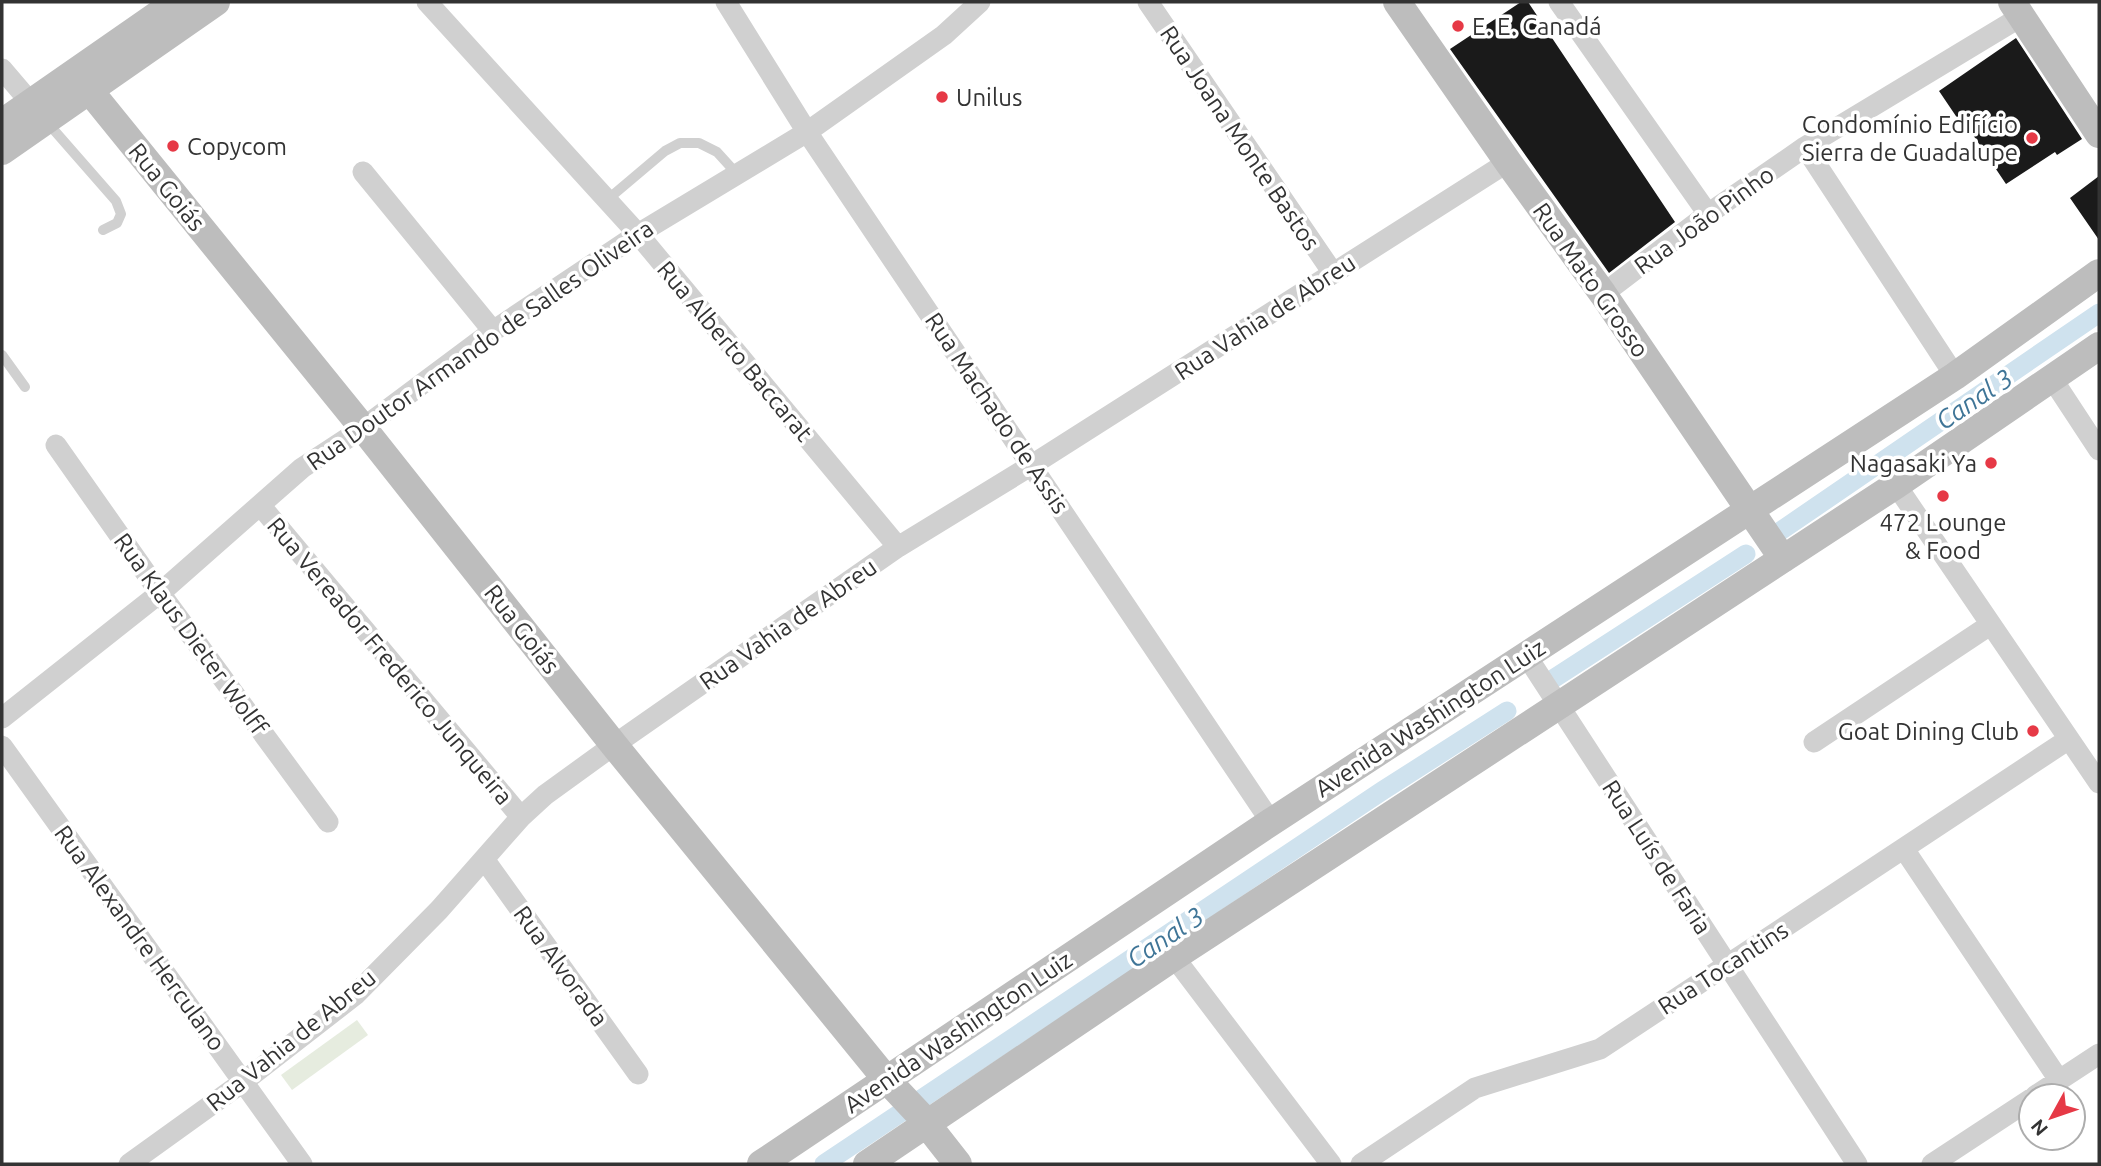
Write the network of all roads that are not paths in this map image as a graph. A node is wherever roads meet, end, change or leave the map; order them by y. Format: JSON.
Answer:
{"nodes":[{"id":1,"x":216,"y":2,"type":"edge"},
{"id":2,"x":427,"y":2,"type":"edge"},
{"id":3,"x":726,"y":2,"type":"edge"},
{"id":4,"x":980,"y":2,"type":"edge"},
{"id":5,"x":1148,"y":2,"type":"edge"},
{"id":6,"x":1397,"y":2,"type":"edge"},
{"id":7,"x":172,"y":3,"type":"edge"},
{"id":8,"x":1564,"y":4,"type":"edge"},
{"id":9,"x":2017,"y":9,"type":"edge"},
{"id":10,"x":2,"y":69,"type":"edge"},
{"id":11,"x":89,"y":90,"type":"junction"},
{"id":12,"x":38,"y":112,"type":"junction"},
{"id":13,"x":2,"y":123,"type":"edge"},
{"id":14,"x":807,"y":132,"type":"junction"},
{"id":15,"x":2099,"y":134,"type":"edge"},
{"id":16,"x":1805,"y":147,"type":"junction"},
{"id":17,"x":2,"y":151,"type":"edge"},
{"id":18,"x":1508,"y":162,"type":"junction"},
{"id":19,"x":363,"y":172,"type":"dead end"},
{"id":20,"x":737,"y":174,"type":"junction"},
{"id":21,"x":607,"y":200,"type":"junction"},
{"id":22,"x":1708,"y":214,"type":"junction"},
{"id":23,"x":103,"y":230,"type":"dead end"},
{"id":24,"x":638,"y":234,"type":"junction"},
{"id":25,"x":1333,"y":273,"type":"junction"},
{"id":26,"x":2099,"y":273,"type":"edge"},
{"id":27,"x":1603,"y":294,"type":"junction"},
{"id":28,"x":493,"y":331,"type":"junction"},
{"id":29,"x":2099,"y":346,"type":"edge"},
{"id":30,"x":2,"y":355,"type":"edge"},
{"id":31,"x":1955,"y":376,"type":"junction"},
{"id":32,"x":2051,"y":377,"type":"junction"},
{"id":33,"x":25,"y":387,"type":"dead end"},
{"id":34,"x":363,"y":428,"type":"junction"},
{"id":35,"x":56,"y":445,"type":"dead end"},
{"id":36,"x":2099,"y":450,"type":"edge"},
{"id":37,"x":1032,"y":465,"type":"junction"},
{"id":38,"x":1896,"y":485,"type":"junction"},
{"id":39,"x":260,"y":505,"type":"junction"},
{"id":40,"x":1744,"y":513,"type":"junction"},
{"id":41,"x":898,"y":547,"type":"junction"},
{"id":42,"x":1777,"y":563,"type":"junction"},
{"id":43,"x":160,"y":593,"type":"junction"},
{"id":44,"x":1990,"y":625,"type":"junction"},
{"id":45,"x":1526,"y":655,"type":"junction"},
{"id":46,"x":1560,"y":705,"type":"junction"},
{"id":47,"x":2,"y":718,"type":"edge"},
{"id":48,"x":2069,"y":739,"type":"junction"},
{"id":49,"x":1814,"y":741,"type":"dead end"},
{"id":50,"x":614,"y":745,"type":"junction"},
{"id":51,"x":2,"y":746,"type":"edge"},
{"id":52,"x":2099,"y":783,"type":"edge"},
{"id":53,"x":521,"y":817,"type":"junction"},
{"id":54,"x":328,"y":822,"type":"dead end"},
{"id":55,"x":1271,"y":822,"type":"junction"},
{"id":56,"x":1904,"y":849,"type":"junction"},
{"id":57,"x":484,"y":859,"type":"junction"},
{"id":58,"x":1174,"y":957,"type":"junction"},
{"id":59,"x":1726,"y":965,"type":"junction"},
{"id":60,"x":2099,"y":1054,"type":"edge"},
{"id":61,"x":638,"y":1073,"type":"dead end"},
{"id":62,"x":2059,"y":1080,"type":"junction"},
{"id":63,"x":243,"y":1082,"type":"junction"},
{"id":64,"x":2056,"y":1082,"type":"edge"},
{"id":65,"x":908,"y":1102,"type":"junction"},
{"id":66,"x":2017,"y":1108,"type":"edge"},
{"id":67,"x":129,"y":1164,"type":"edge"},
{"id":68,"x":302,"y":1164,"type":"edge"},
{"id":69,"x":761,"y":1164,"type":"edge"},
{"id":70,"x":867,"y":1164,"type":"edge"},
{"id":71,"x":958,"y":1164,"type":"edge"},
{"id":72,"x":1331,"y":1164,"type":"edge"},
{"id":73,"x":1361,"y":1164,"type":"edge"},
{"id":74,"x":1857,"y":1164,"type":"edge"},
{"id":75,"x":1932,"y":1164,"type":"edge"}],
"edges":[{"from":1,"to":11,"type":"main road"},
{"from":2,"to":21,"type":"street","name":"Rua Alberto Baccarat"},
{"from":3,"to":14,"type":"street","name":"Rua Machado de Assis"},
{"from":4,"to":14,"type":"street","name":"Rua Doutor Armando de Salles Oliveira"},
{"from":5,"to":25,"type":"street","name":"Rua Joana Monte Bastos"},
{"from":6,"to":18,"type":"main road","name":"Rua Mato Grosso"},
{"from":7,"to":12,"type":"main road"},
{"from":8,"to":22,"type":"street"},
{"from":9,"to":15,"type":"main road"},
{"from":9,"to":16,"type":"street","name":"Rua João Pinho"},
{"from":10,"to":12,"type":"street"},
{"from":11,"to":12,"type":"main road"},
{"from":11,"to":34,"type":"main road","name":"Rua Goiás"},
{"from":12,"to":13,"type":"main road"},
{"from":12,"to":17,"type":"main road"},
{"from":12,"to":23,"type":"lane"},
{"from":14,"to":20,"type":"street","name":"Rua Doutor Armando de Salles Oliveira"},
{"from":14,"to":37,"type":"street","name":"Rua Machado de Assis"},
{"from":16,"to":22,"type":"street","name":"Rua João Pinho"},
{"from":16,"to":31,"type":"street"},
{"from":18,"to":25,"type":"street","name":"Rua Vahia de Abreu"},
{"from":18,"to":27,"type":"main road","name":"Rua Mato Grosso"},
{"from":19,"to":28,"type":"street"},
{"from":20,"to":21,"type":"lane"},
{"from":20,"to":24,"type":"street","name":"Rua Doutor Armando de Salles Oliveira"},
{"from":21,"to":24,"type":"street","name":"Rua Alberto Baccarat"},
{"from":22,"to":27,"type":"street","name":"Rua João Pinho"},
{"from":24,"to":28,"type":"street","name":"Rua Doutor Armando de Salles Oliveira"},
{"from":24,"to":41,"type":"street","name":"Rua Alberto Baccarat"},
{"from":25,"to":37,"type":"street","name":"Rua Vahia de Abreu"},
{"from":26,"to":31,"type":"main road","name":"Avenida Washington Luiz"},
{"from":27,"to":40,"type":"main road","name":"Rua Mato Grosso"},
{"from":28,"to":34,"type":"street","name":"Rua Doutor Armando de Salles Oliveira"},
{"from":29,"to":32,"type":"main road","name":"Avenida Washington Luiz"},
{"from":30,"to":33,"type":"lane"},
{"from":31,"to":40,"type":"main road","name":"Avenida Washington Luiz"},
{"from":32,"to":36,"type":"street"},
{"from":32,"to":38,"type":"main road","name":"Avenida Washington Luiz"},
{"from":34,"to":39,"type":"street","name":"Rua Doutor Armando de Salles Oliveira"},
{"from":34,"to":50,"type":"main road","name":"Rua Goiás"},
{"from":35,"to":43,"type":"street","name":"Rua Klaus Dieter Wolff"},
{"from":37,"to":41,"type":"street","name":"Rua Vahia de Abreu"},
{"from":37,"to":55,"type":"street","name":"Rua Machado de Assis"},
{"from":38,"to":42,"type":"main road","name":"Avenida Washington Luiz"},
{"from":38,"to":44,"type":"street"},
{"from":39,"to":43,"type":"street","name":"Rua Doutor Armando de Salles Oliveira"},
{"from":39,"to":53,"type":"street","name":"Rua Vereador Frederico Junqueira"},
{"from":40,"to":42,"type":"main road","name":"Rua Mato Grosso"},
{"from":40,"to":45,"type":"main road","name":"Avenida Washington Luiz"},
{"from":41,"to":50,"type":"street","name":"Rua Vahia de Abreu"},
{"from":42,"to":46,"type":"main road","name":"Avenida Washington Luiz"},
{"from":43,"to":47,"type":"street","name":"Rua Doutor Armando de Salles Oliveira"},
{"from":43,"to":54,"type":"street","name":"Rua Klaus Dieter Wolff"},
{"from":44,"to":48,"type":"street"},
{"from":44,"to":49,"type":"street"},
{"from":45,"to":46,"type":"street","name":"Rua Luís de Faria"},
{"from":45,"to":55,"type":"main road","name":"Avenida Washington Luiz"},
{"from":46,"to":58,"type":"main road","name":"Avenida Washington Luiz"},
{"from":46,"to":59,"type":"street","name":"Rua Luís de Faria"},
{"from":48,"to":52,"type":"street"},
{"from":48,"to":56,"type":"street","name":"Rua Tocantins"},
{"from":50,"to":53,"type":"street","name":"Rua Vahia de Abreu"},
{"from":50,"to":65,"type":"main road","name":"Rua Goiás"},
{"from":51,"to":63,"type":"street","name":"Rua Alexandre Herculano"},
{"from":53,"to":57,"type":"street","name":"Rua Vahia de Abreu"},
{"from":55,"to":65,"type":"main road","name":"Avenida Washington Luiz"},
{"from":56,"to":59,"type":"street","name":"Rua Tocantins"},
{"from":56,"to":62,"type":"street"},
{"from":57,"to":61,"type":"street","name":"Rua Alvorada"},
{"from":57,"to":63,"type":"street","name":"Rua Vahia de Abreu"},
{"from":58,"to":65,"type":"main road","name":"Avenida Washington Luiz"},
{"from":58,"to":72,"type":"street"},
{"from":59,"to":73,"type":"street","name":"Rua Tocantins"},
{"from":59,"to":74,"type":"street","name":"Rua Luís de Faria"},
{"from":60,"to":62,"type":"street"},
{"from":62,"to":64,"type":"street"},
{"from":63,"to":67,"type":"street","name":"Rua Vahia de Abreu"},
{"from":63,"to":68,"type":"street","name":"Rua Alexandre Herculano"},
{"from":65,"to":69,"type":"main road","name":"Avenida Washington Luiz"},
{"from":65,"to":70,"type":"main road","name":"Avenida Washington Luiz"},
{"from":65,"to":71,"type":"main road","name":"Rua Goiás"},
{"from":66,"to":75,"type":"street"}]}
